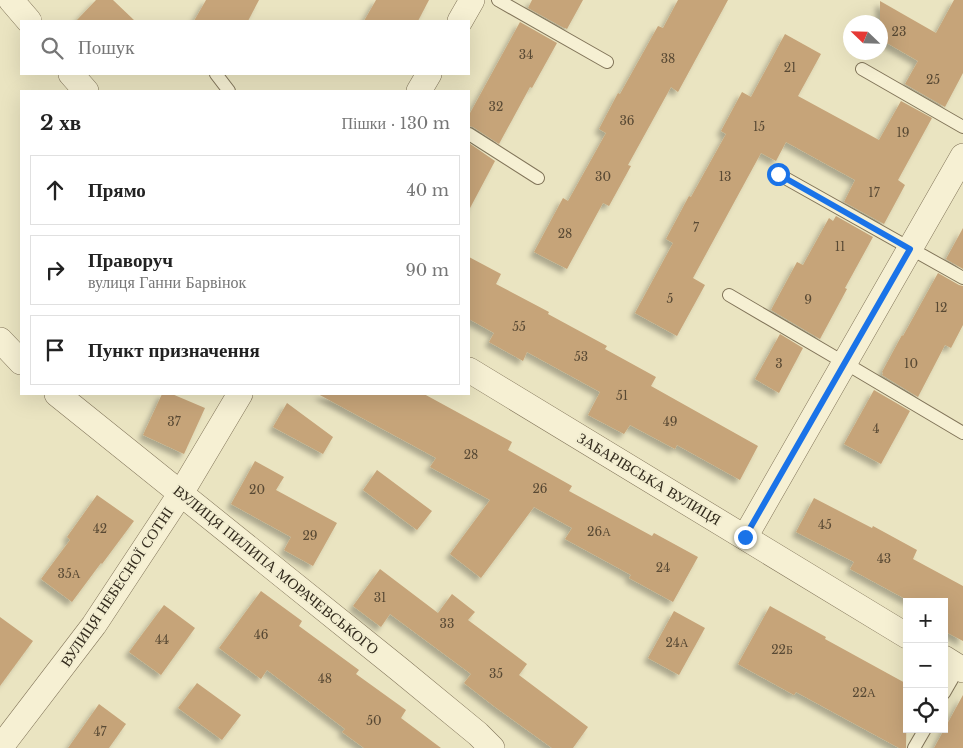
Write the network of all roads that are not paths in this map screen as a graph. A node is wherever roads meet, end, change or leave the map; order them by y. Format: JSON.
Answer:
{"nodes":[{"id":1,"x":11,"y":0,"type":"edge"},
{"id":2,"x":472,"y":0,"type":"edge"},
{"id":3,"x":498,"y":0,"type":"edge"},
{"id":4,"x":28,"y":20,"type":"edge"},
{"id":5,"x":461,"y":20,"type":"edge"},
{"id":6,"x":607,"y":62,"type":"dead end"},
{"id":7,"x":862,"y":69,"type":"dead end"},
{"id":8,"x":72,"y":75,"type":"edge"},
{"id":9,"x":217,"y":75,"type":"edge"},
{"id":10,"x":429,"y":75,"type":"edge"},
{"id":11,"x":85,"y":90,"type":"edge"},
{"id":12,"x":228,"y":90,"type":"edge"},
{"id":13,"x":420,"y":90,"type":"edge"},
{"id":14,"x":963,"y":127,"type":"edge"},
{"id":15,"x":470,"y":135,"type":"edge"},
{"id":16,"x":963,"y":156,"type":"edge"},
{"id":17,"x":778,"y":174,"type":"dead end"},
{"id":18,"x":538,"y":178,"type":"dead end"},
{"id":19,"x":910,"y":249,"type":"junction"},
{"id":20,"x":963,"y":278,"type":"edge"},
{"id":21,"x":729,"y":296,"type":"dead end"},
{"id":22,"x":0,"y":340,"type":"edge"},
{"id":23,"x":20,"y":361,"type":"edge"},
{"id":24,"x":845,"y":363,"type":"junction"},
{"id":25,"x":470,"y":371,"type":"edge"},
{"id":26,"x":58,"y":395,"type":"edge"},
{"id":27,"x":239,"y":395,"type":"edge"},
{"id":28,"x":963,"y":433,"type":"edge"},
{"id":29,"x":181,"y":493,"type":"junction"},
{"id":30,"x":745,"y":537,"type":"junction"},
{"id":31,"x":903,"y":634,"type":"edge"},
{"id":32,"x":955,"y":665,"type":"edge"},
{"id":33,"x":946,"y":688,"type":"edge"},
{"id":34,"x":922,"y":733,"type":"edge"},
{"id":35,"x":2,"y":746,"type":"edge"},
{"id":36,"x":492,"y":748,"type":"edge"},
{"id":37,"x":914,"y":748,"type":"edge"}],
"edges":[{"from":1,"to":4,"type":"street"},
{"from":2,"to":5,"type":"street"},
{"from":3,"to":6,"type":"lane"},
{"from":7,"to":14,"type":"lane"},
{"from":8,"to":11,"type":"street"},
{"from":9,"to":12,"type":"lane"},
{"from":10,"to":13,"type":"street"},
{"from":15,"to":18,"type":"lane"},
{"from":16,"to":19,"type":"street"},
{"from":17,"to":19,"type":"lane"},
{"from":19,"to":20,"type":"lane"},
{"from":19,"to":24,"type":"street"},
{"from":21,"to":24,"type":"lane"},
{"from":22,"to":23,"type":"street"},
{"from":24,"to":28,"type":"lane"},
{"from":24,"to":30,"type":"street"},
{"from":25,"to":30,"type":"street","name":"ЗАБАРІВСЬКА ВУЛИЦЯ"},
{"from":26,"to":29,"type":"street","name":"ВУЛИЦЯ ПИЛИПА МОРАЧЕВСЬКОГО"},
{"from":27,"to":29,"type":"street","name":"ВУЛИЦЯ НЕБЕСНОЇ СОТНІ"},
{"from":29,"to":35,"type":"street","name":"ВУЛИЦЯ НЕБЕСНОЇ СОТНІ"},
{"from":29,"to":36,"type":"street","name":"ВУЛИЦЯ ПИЛИПА МОРАЧЕВСЬКОГО"},
{"from":30,"to":31,"type":"street","name":"ЗАБАРІВСЬКА ВУЛИЦЯ"},
{"from":32,"to":33,"type":"lane"},
{"from":34,"to":37,"type":"lane"}]}
